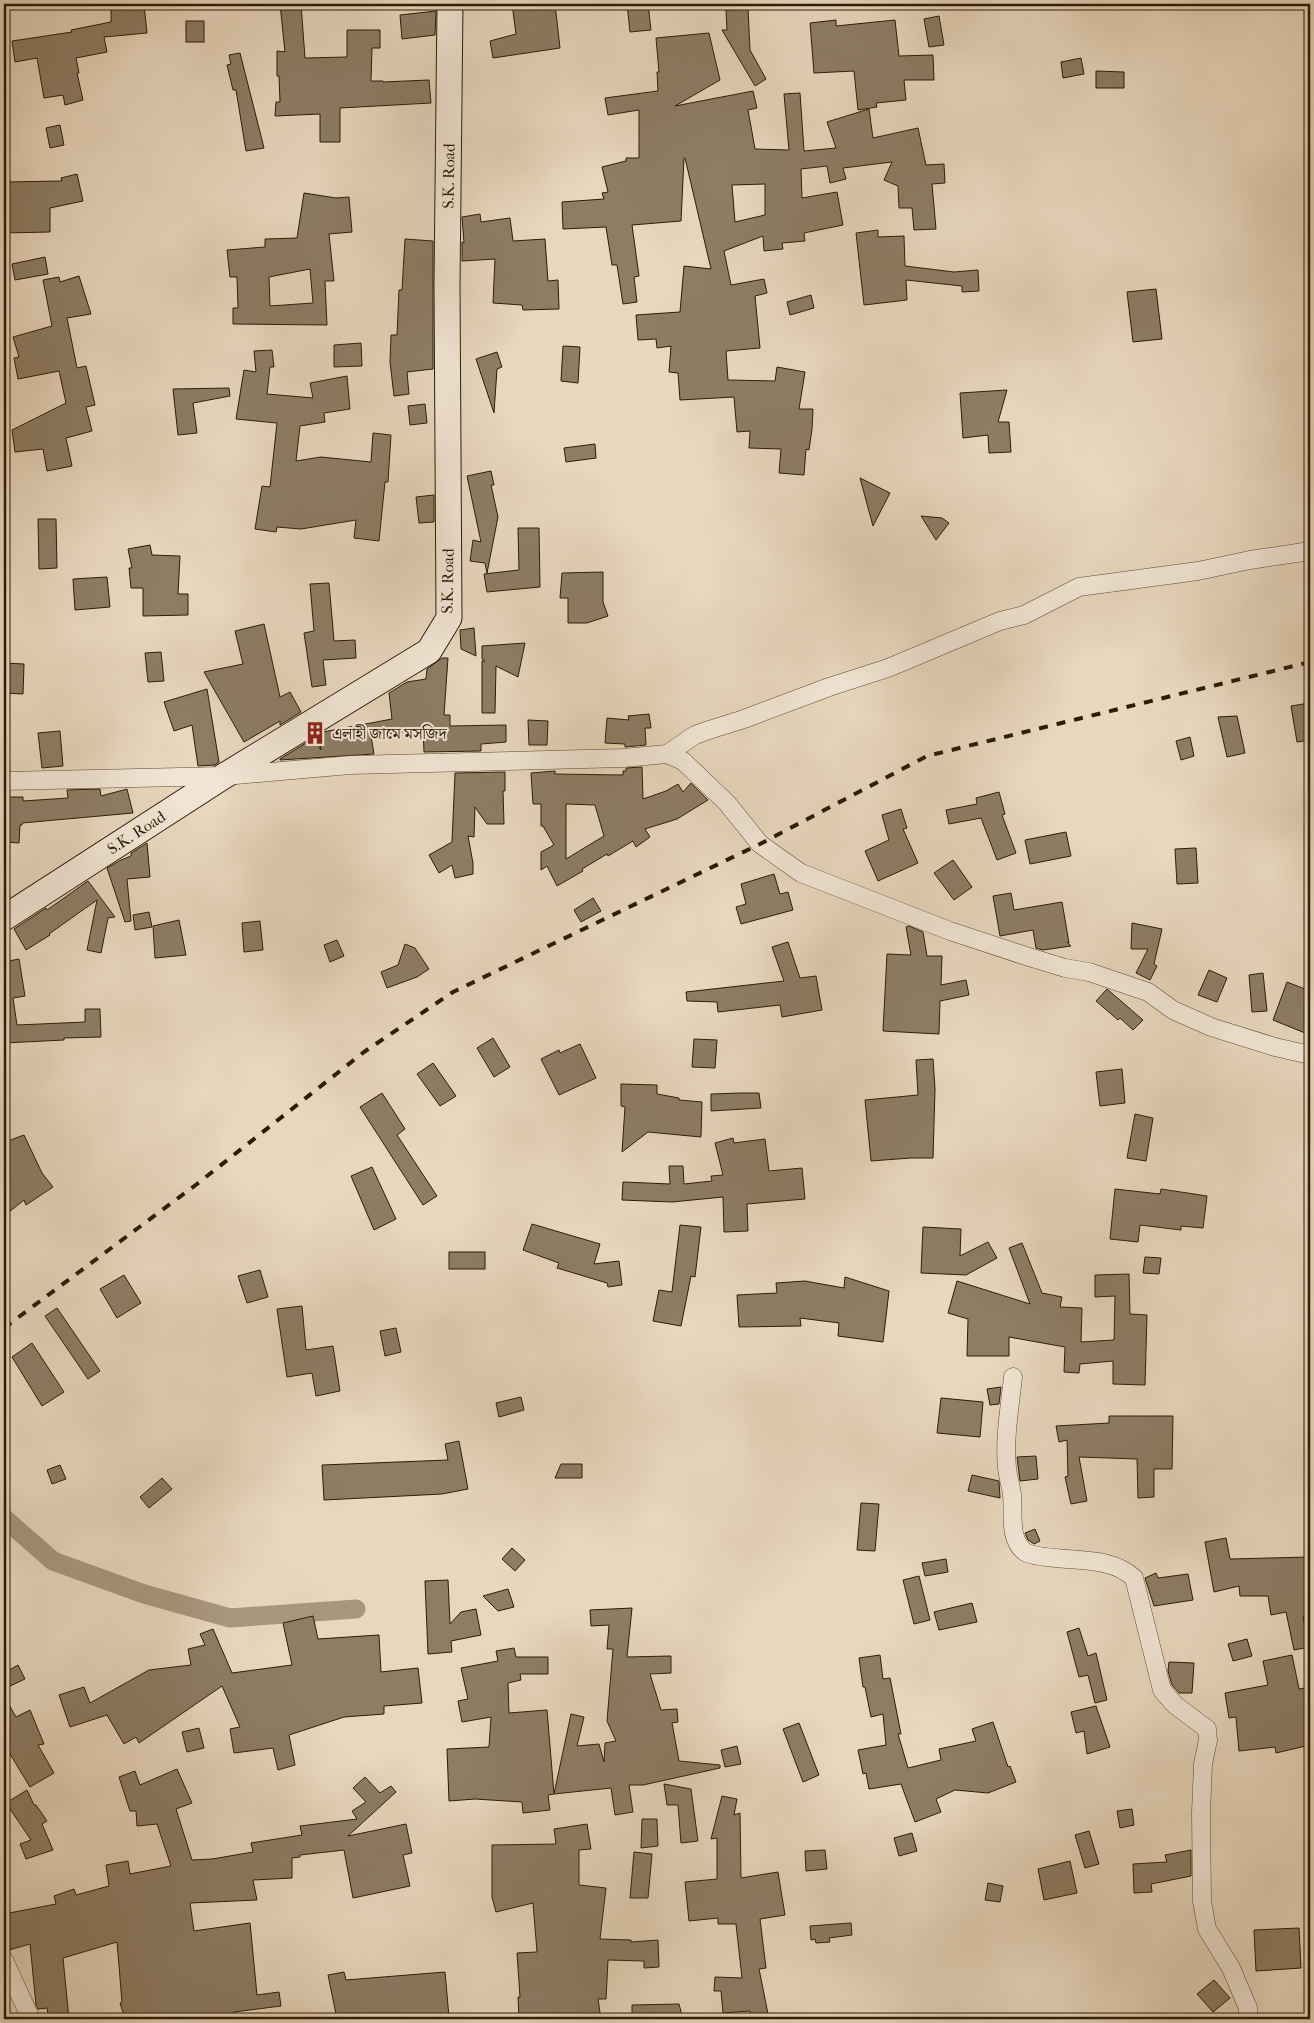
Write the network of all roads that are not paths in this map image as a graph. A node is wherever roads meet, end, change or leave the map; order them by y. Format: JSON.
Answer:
{"nodes":[{"id":1,"x":450,"y":4,"type":"edge"},
{"id":2,"x":1310,"y":551,"type":"edge"},
{"id":3,"x":667,"y":754,"type":"junction"},
{"id":4,"x":224,"y":776,"type":"junction"},
{"id":5,"x":4,"y":781,"type":"edge"},
{"id":6,"x":4,"y":918,"type":"edge"},
{"id":7,"x":1310,"y":1055,"type":"edge"},
{"id":8,"x":1013,"y":1377,"type":"dead end"},
{"id":9,"x":4,"y":1960,"type":"edge"},
{"id":10,"x":32,"y":2019,"type":"edge"},
{"id":11,"x":1248,"y":2019,"type":"edge"}],
"edges":[{"from":1,"to":4,"type":"main road","name":"S.K. Road"},
{"from":2,"to":3,"type":"street"},
{"from":3,"to":4,"type":"street"},
{"from":3,"to":7,"type":"street"},
{"from":4,"to":5,"type":"street"},
{"from":4,"to":6,"type":"main road","name":"S.K. Road"},
{"from":8,"to":11,"type":"street"},
{"from":9,"to":10,"type":"street"}]}
